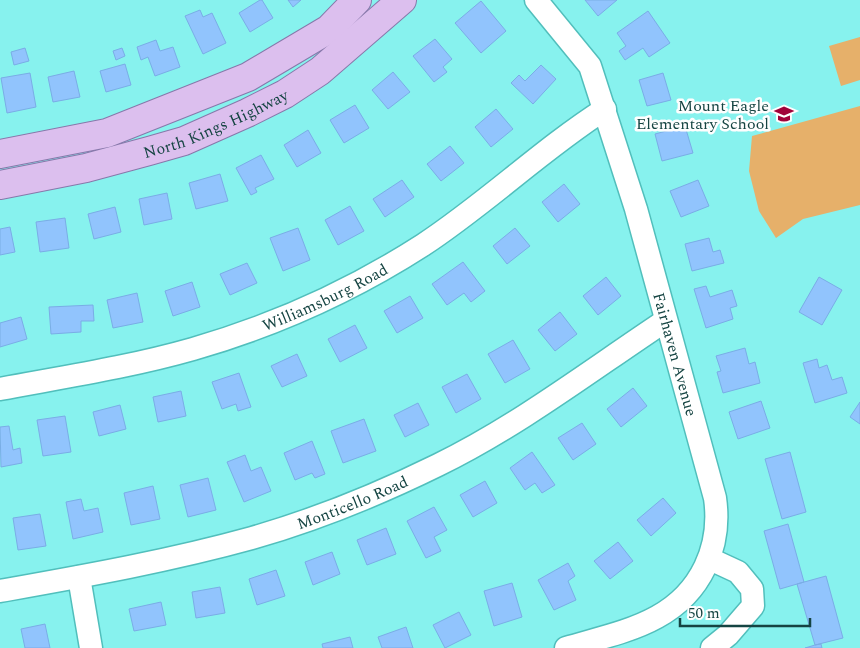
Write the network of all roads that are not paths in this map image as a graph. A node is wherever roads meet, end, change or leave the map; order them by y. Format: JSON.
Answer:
{"nodes":[{"id":1,"x":357,"y":0,"type":"edge"},
{"id":2,"x":402,"y":0,"type":"edge"},
{"id":3,"x":536,"y":0,"type":"edge"},
{"id":4,"x":605,"y":109,"type":"junction"},
{"id":5,"x":0,"y":154,"type":"edge"},
{"id":6,"x":0,"y":185,"type":"edge"},
{"id":7,"x":665,"y":321,"type":"junction"},
{"id":8,"x":0,"y":389,"type":"edge"},
{"id":9,"x":710,"y":559,"type":"junction"},
{"id":10,"x":79,"y":577,"type":"junction"},
{"id":11,"x":0,"y":591,"type":"edge"},
{"id":12,"x":579,"y":646,"type":"edge"},
{"id":13,"x":91,"y":648,"type":"edge"},
{"id":14,"x":712,"y":648,"type":"edge"}],
"edges":[{"from":1,"to":5,"type":"main road","name":"North Kings Highway"},
{"from":2,"to":6,"type":"main road","name":"North Kings Highway"},
{"from":3,"to":4,"type":"street","name":"Fairhaven Avenue"},
{"from":4,"to":7,"type":"street","name":"Fairhaven Avenue"},
{"from":4,"to":8,"type":"street","name":"Williamsburg Road"},
{"from":7,"to":9,"type":"street","name":"Fairhaven Avenue"},
{"from":7,"to":10,"type":"street","name":"Monticello Road"},
{"from":9,"to":12,"type":"street","name":"Fairhaven Avenue"},
{"from":9,"to":14,"type":"street"},
{"from":10,"to":11,"type":"street","name":"Monticello Road"},
{"from":10,"to":13,"type":"street"}]}
